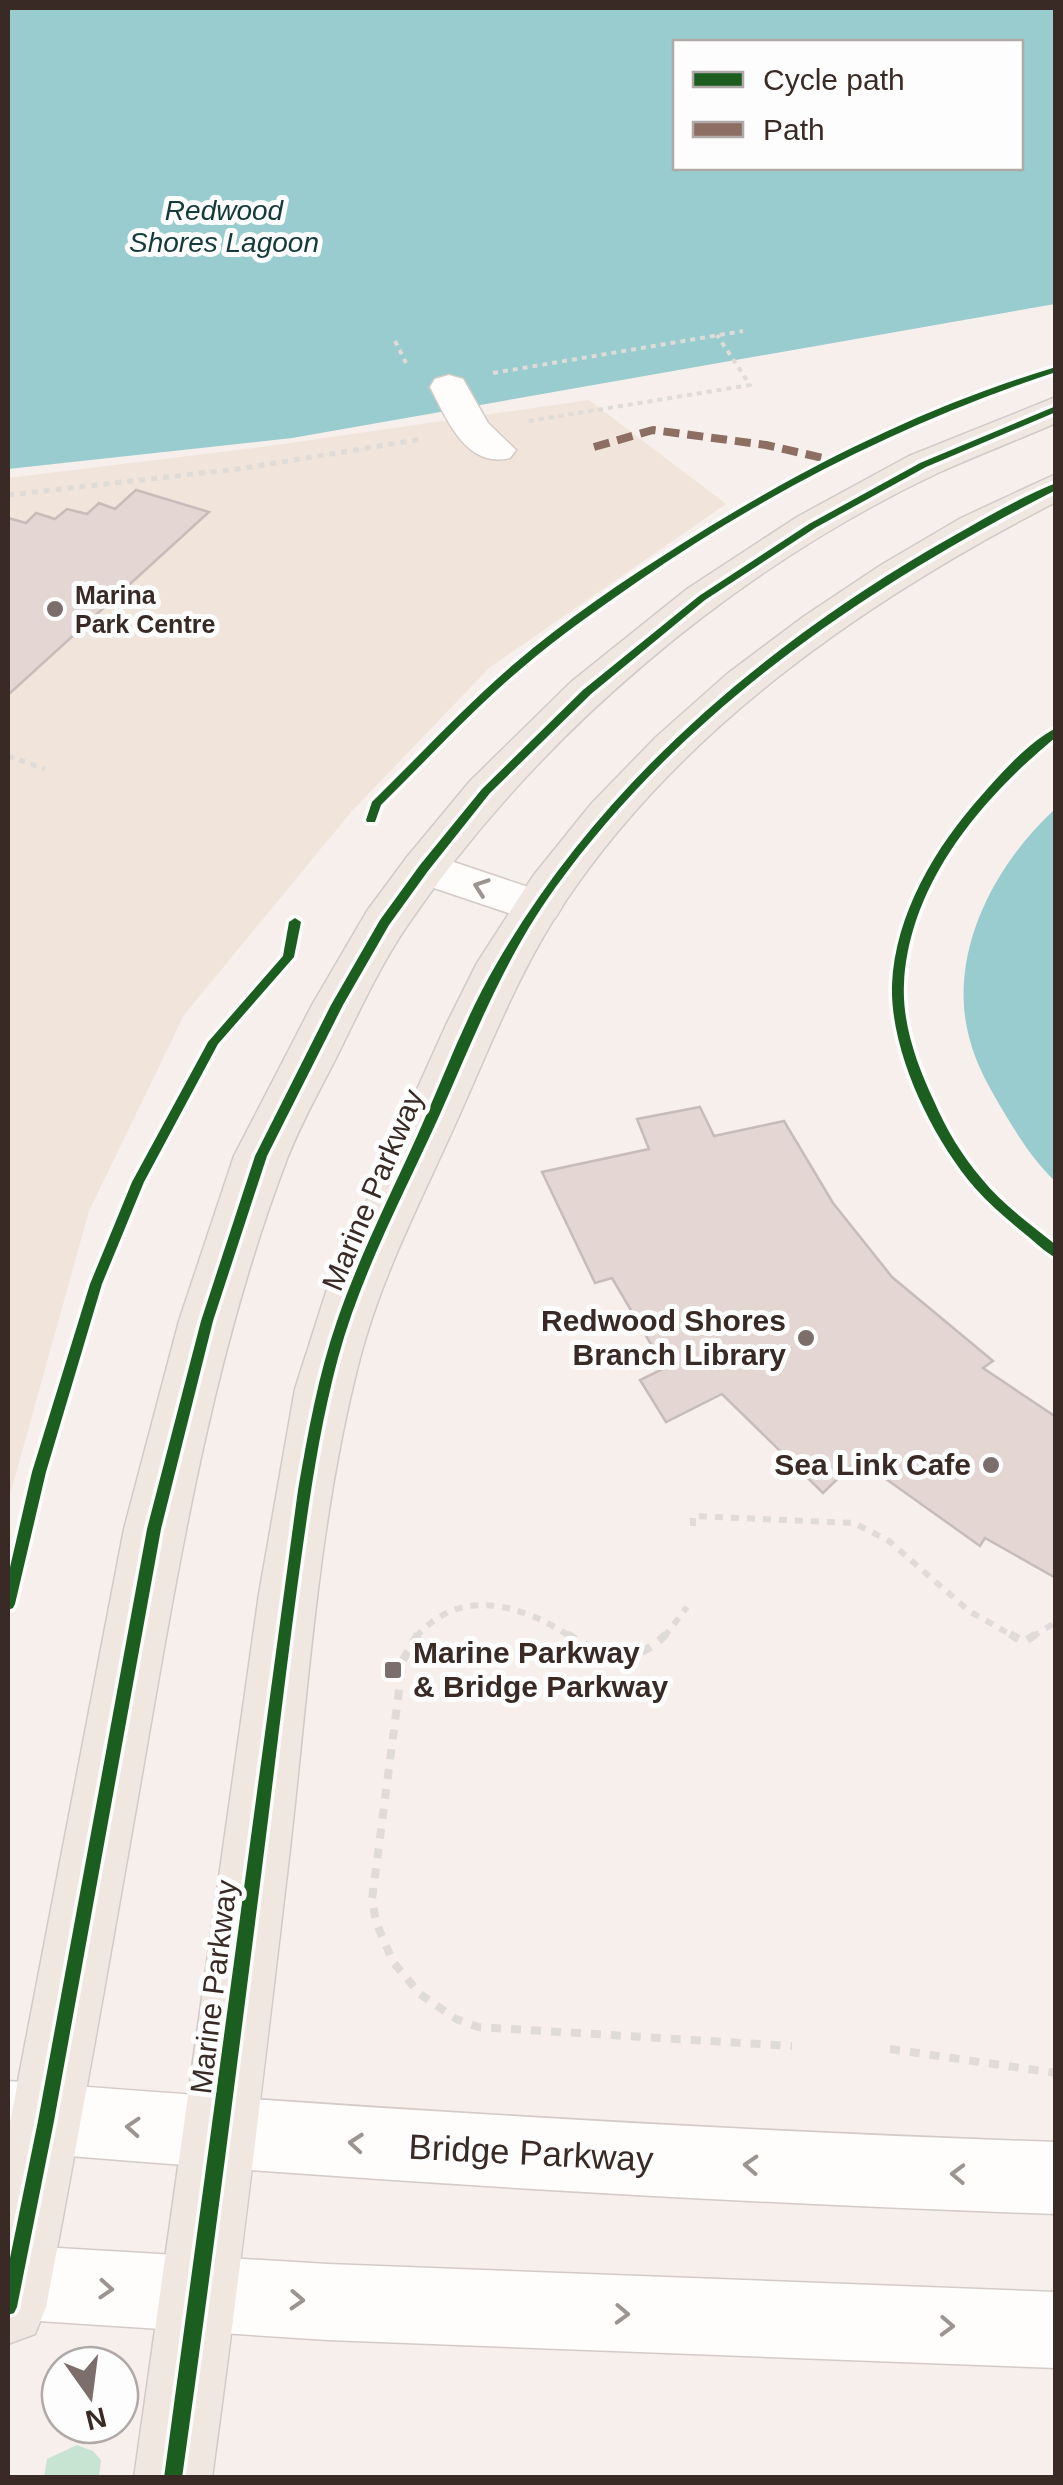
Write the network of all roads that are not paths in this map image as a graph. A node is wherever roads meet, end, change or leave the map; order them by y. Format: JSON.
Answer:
{"nodes":[{"id":1,"x":466,"y":380,"type":"road end"},
{"id":2,"x":1056,"y":409,"type":"edge"},
{"id":3,"x":483,"y":440,"type":"road end"},
{"id":4,"x":1056,"y":486,"type":"edge"},
{"id":5,"x":424,"y":868,"type":"junction"},
{"id":6,"x":538,"y":908,"type":"junction"},
{"id":7,"x":27,"y":2118,"type":"edge"},
{"id":8,"x":220,"y":2134,"type":"junction"},
{"id":9,"x":1056,"y":2178,"type":"edge"},
{"id":10,"x":9,"y":2291,"type":"edge"},
{"id":11,"x":200,"y":2296,"type":"junction"},
{"id":12,"x":1056,"y":2330,"type":"edge"},
{"id":13,"x":174,"y":2478,"type":"edge"}],
"edges":[{"from":1,"to":3,"type":"street"},
{"from":2,"to":5,"type":"main road"},
{"from":4,"to":6,"type":"main road","name":"Marine Parkway"},
{"from":6,"to":5,"type":"street","one_way":true},
{"from":5,"to":7,"type":"main road"},
{"from":6,"to":8,"type":"main road","name":"Marine Parkway"},
{"from":8,"to":7,"type":"street","name":"Bridge Parkway","one_way":true},
{"from":7,"to":10,"type":"main road"},
{"from":9,"to":8,"type":"street","name":"Bridge Parkway","one_way":true},
{"from":8,"to":11,"type":"main road","name":"Marine Parkway"},
{"from":10,"to":11,"type":"street","one_way":true},
{"from":11,"to":12,"type":"street","one_way":true},
{"from":11,"to":13,"type":"main road","name":"Marine Parkway"}]}
